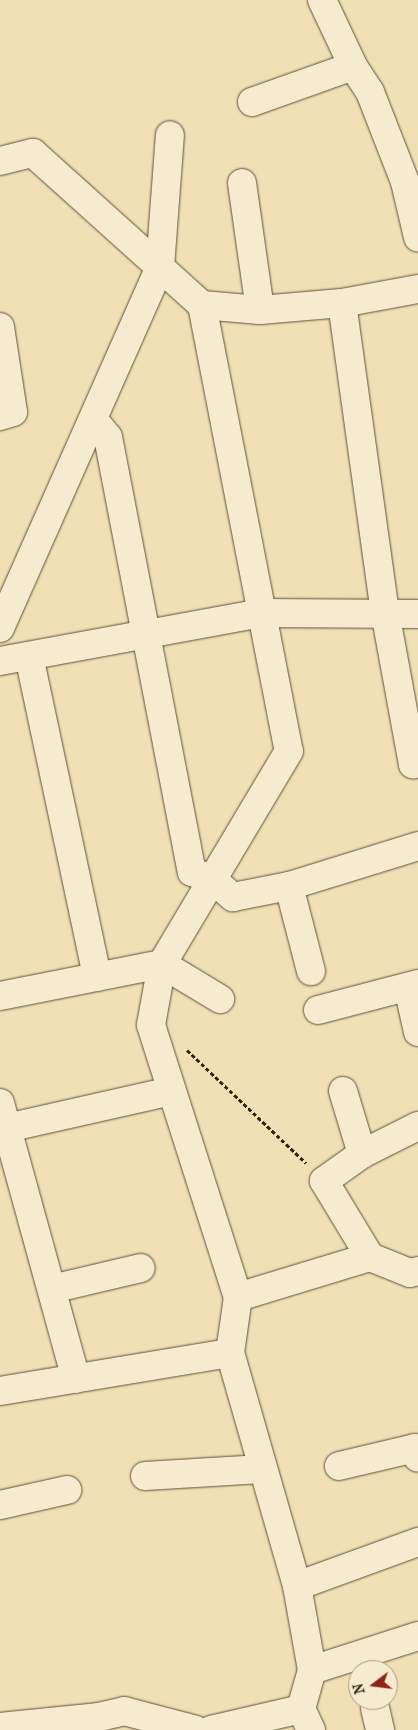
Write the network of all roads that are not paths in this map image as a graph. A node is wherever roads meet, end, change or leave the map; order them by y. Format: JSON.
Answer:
{"nodes":[{"id":1,"x":322,"y":0,"type":"edge"},
{"id":2,"x":353,"y":66,"type":"junction"},
{"id":3,"x":252,"y":102,"type":"dead end"},
{"id":4,"x":170,"y":135,"type":"dead end"},
{"id":5,"x":0,"y":161,"type":"edge"},
{"id":6,"x":411,"y":180,"type":"edge"},
{"id":7,"x":242,"y":183,"type":"dead end"},
{"id":8,"x":418,"y":237,"type":"edge"},
{"id":9,"x":160,"y":267,"type":"junction"},
{"id":10,"x":418,"y":289,"type":"edge"},
{"id":11,"x":342,"y":303,"type":"junction"},
{"id":12,"x":202,"y":305,"type":"junction"},
{"id":13,"x":260,"y":310,"type":"junction"},
{"id":14,"x":0,"y":327,"type":"edge"},
{"id":15,"x":0,"y":416,"type":"edge"},
{"id":16,"x":94,"y":420,"type":"junction"},
{"id":17,"x":385,"y":612,"type":"junction"},
{"id":18,"x":262,"y":613,"type":"junction"},
{"id":19,"x":418,"y":614,"type":"edge"},
{"id":20,"x":0,"y":628,"type":"edge"},
{"id":21,"x":146,"y":634,"type":"junction"},
{"id":22,"x":29,"y":656,"type":"junction"},
{"id":23,"x":0,"y":661,"type":"edge"},
{"id":24,"x":418,"y":763,"type":"edge"},
{"id":25,"x":418,"y":846,"type":"edge"},
{"id":26,"x":212,"y":879,"type":"junction"},
{"id":27,"x":290,"y":886,"type":"junction"},
{"id":28,"x":162,"y":964,"type":"junction"},
{"id":29,"x":311,"y":971,"type":"dead end"},
{"id":30,"x":97,"y":977,"type":"junction"},
{"id":31,"x":413,"y":985,"type":"edge"},
{"id":32,"x":0,"y":996,"type":"edge"},
{"id":33,"x":220,"y":999,"type":"dead end"},
{"id":34,"x":318,"y":1010,"type":"dead end"},
{"id":35,"x":418,"y":1032,"type":"edge"},
{"id":36,"x":171,"y":1091,"type":"junction"},
{"id":37,"x":343,"y":1091,"type":"dead end"},
{"id":38,"x":4,"y":1116,"type":"edge"},
{"id":39,"x":418,"y":1126,"type":"edge"},
{"id":40,"x":362,"y":1154,"type":"junction"},
{"id":41,"x":370,"y":1258,"type":"junction"},
{"id":42,"x":141,"y":1268,"type":"dead end"},
{"id":43,"x":418,"y":1271,"type":"edge"},
{"id":44,"x":52,"y":1290,"type":"junction"},
{"id":45,"x":238,"y":1297,"type":"junction"},
{"id":46,"x":230,"y":1353,"type":"junction"},
{"id":47,"x":76,"y":1379,"type":"junction"},
{"id":48,"x":0,"y":1391,"type":"edge"},
{"id":49,"x":418,"y":1458,"type":"edge"},
{"id":50,"x":339,"y":1466,"type":"dead end"},
{"id":51,"x":262,"y":1469,"type":"junction"},
{"id":52,"x":145,"y":1476,"type":"dead end"},
{"id":53,"x":67,"y":1490,"type":"dead end"},
{"id":54,"x":0,"y":1505,"type":"edge"},
{"id":55,"x":418,"y":1542,"type":"edge"},
{"id":56,"x":297,"y":1586,"type":"junction"},
{"id":57,"x":418,"y":1636,"type":"edge"},
{"id":58,"x":312,"y":1670,"type":"junction"},
{"id":59,"x":306,"y":1720,"type":"edge"},
{"id":60,"x":102,"y":1723,"type":"edge"},
{"id":61,"x":0,"y":1727,"type":"edge"},
{"id":62,"x":219,"y":1729,"type":"edge"},
{"id":63,"x":196,"y":1730,"type":"edge"}],
"edges":[{"from":1,"to":2,"type":"street"},
{"from":2,"to":3,"type":"street"},
{"from":2,"to":6,"type":"street"},
{"from":4,"to":9,"type":"street"},
{"from":5,"to":9,"type":"street"},
{"from":6,"to":8,"type":"street"},
{"from":7,"to":13,"type":"street"},
{"from":9,"to":12,"type":"street"},
{"from":9,"to":16,"type":"street"},
{"from":10,"to":11,"type":"street"},
{"from":11,"to":13,"type":"street"},
{"from":11,"to":17,"type":"street"},
{"from":12,"to":13,"type":"street"},
{"from":12,"to":18,"type":"street"},
{"from":14,"to":15,"type":"street"},
{"from":16,"to":20,"type":"street"},
{"from":16,"to":21,"type":"street"},
{"from":17,"to":18,"type":"street"},
{"from":17,"to":19,"type":"street"},
{"from":17,"to":24,"type":"street"},
{"from":18,"to":21,"type":"street"},
{"from":18,"to":26,"type":"street"},
{"from":21,"to":22,"type":"street"},
{"from":21,"to":26,"type":"street"},
{"from":22,"to":23,"type":"street"},
{"from":22,"to":30,"type":"street"},
{"from":25,"to":27,"type":"street"},
{"from":26,"to":27,"type":"street"},
{"from":26,"to":28,"type":"street"},
{"from":27,"to":29,"type":"street"},
{"from":28,"to":30,"type":"street"},
{"from":28,"to":33,"type":"street"},
{"from":28,"to":36,"type":"street"},
{"from":30,"to":32,"type":"street"},
{"from":31,"to":34,"type":"street"},
{"from":31,"to":35,"type":"street"},
{"from":36,"to":38,"type":"street"},
{"from":36,"to":45,"type":"street"},
{"from":37,"to":40,"type":"street"},
{"from":38,"to":44,"type":"street"},
{"from":39,"to":40,"type":"street"},
{"from":40,"to":41,"type":"street"},
{"from":41,"to":43,"type":"street"},
{"from":41,"to":45,"type":"street"},
{"from":42,"to":44,"type":"street"},
{"from":44,"to":47,"type":"street"},
{"from":45,"to":46,"type":"street"},
{"from":46,"to":47,"type":"street"},
{"from":46,"to":51,"type":"street"},
{"from":47,"to":48,"type":"street"},
{"from":49,"to":50,"type":"street"},
{"from":51,"to":52,"type":"street"},
{"from":51,"to":56,"type":"street"},
{"from":53,"to":54,"type":"street"},
{"from":55,"to":56,"type":"street"},
{"from":56,"to":58,"type":"street"},
{"from":57,"to":58,"type":"street"},
{"from":58,"to":59,"type":"street"},
{"from":59,"to":62,"type":"street"},
{"from":60,"to":61,"type":"street"},
{"from":60,"to":63,"type":"street"}]}
